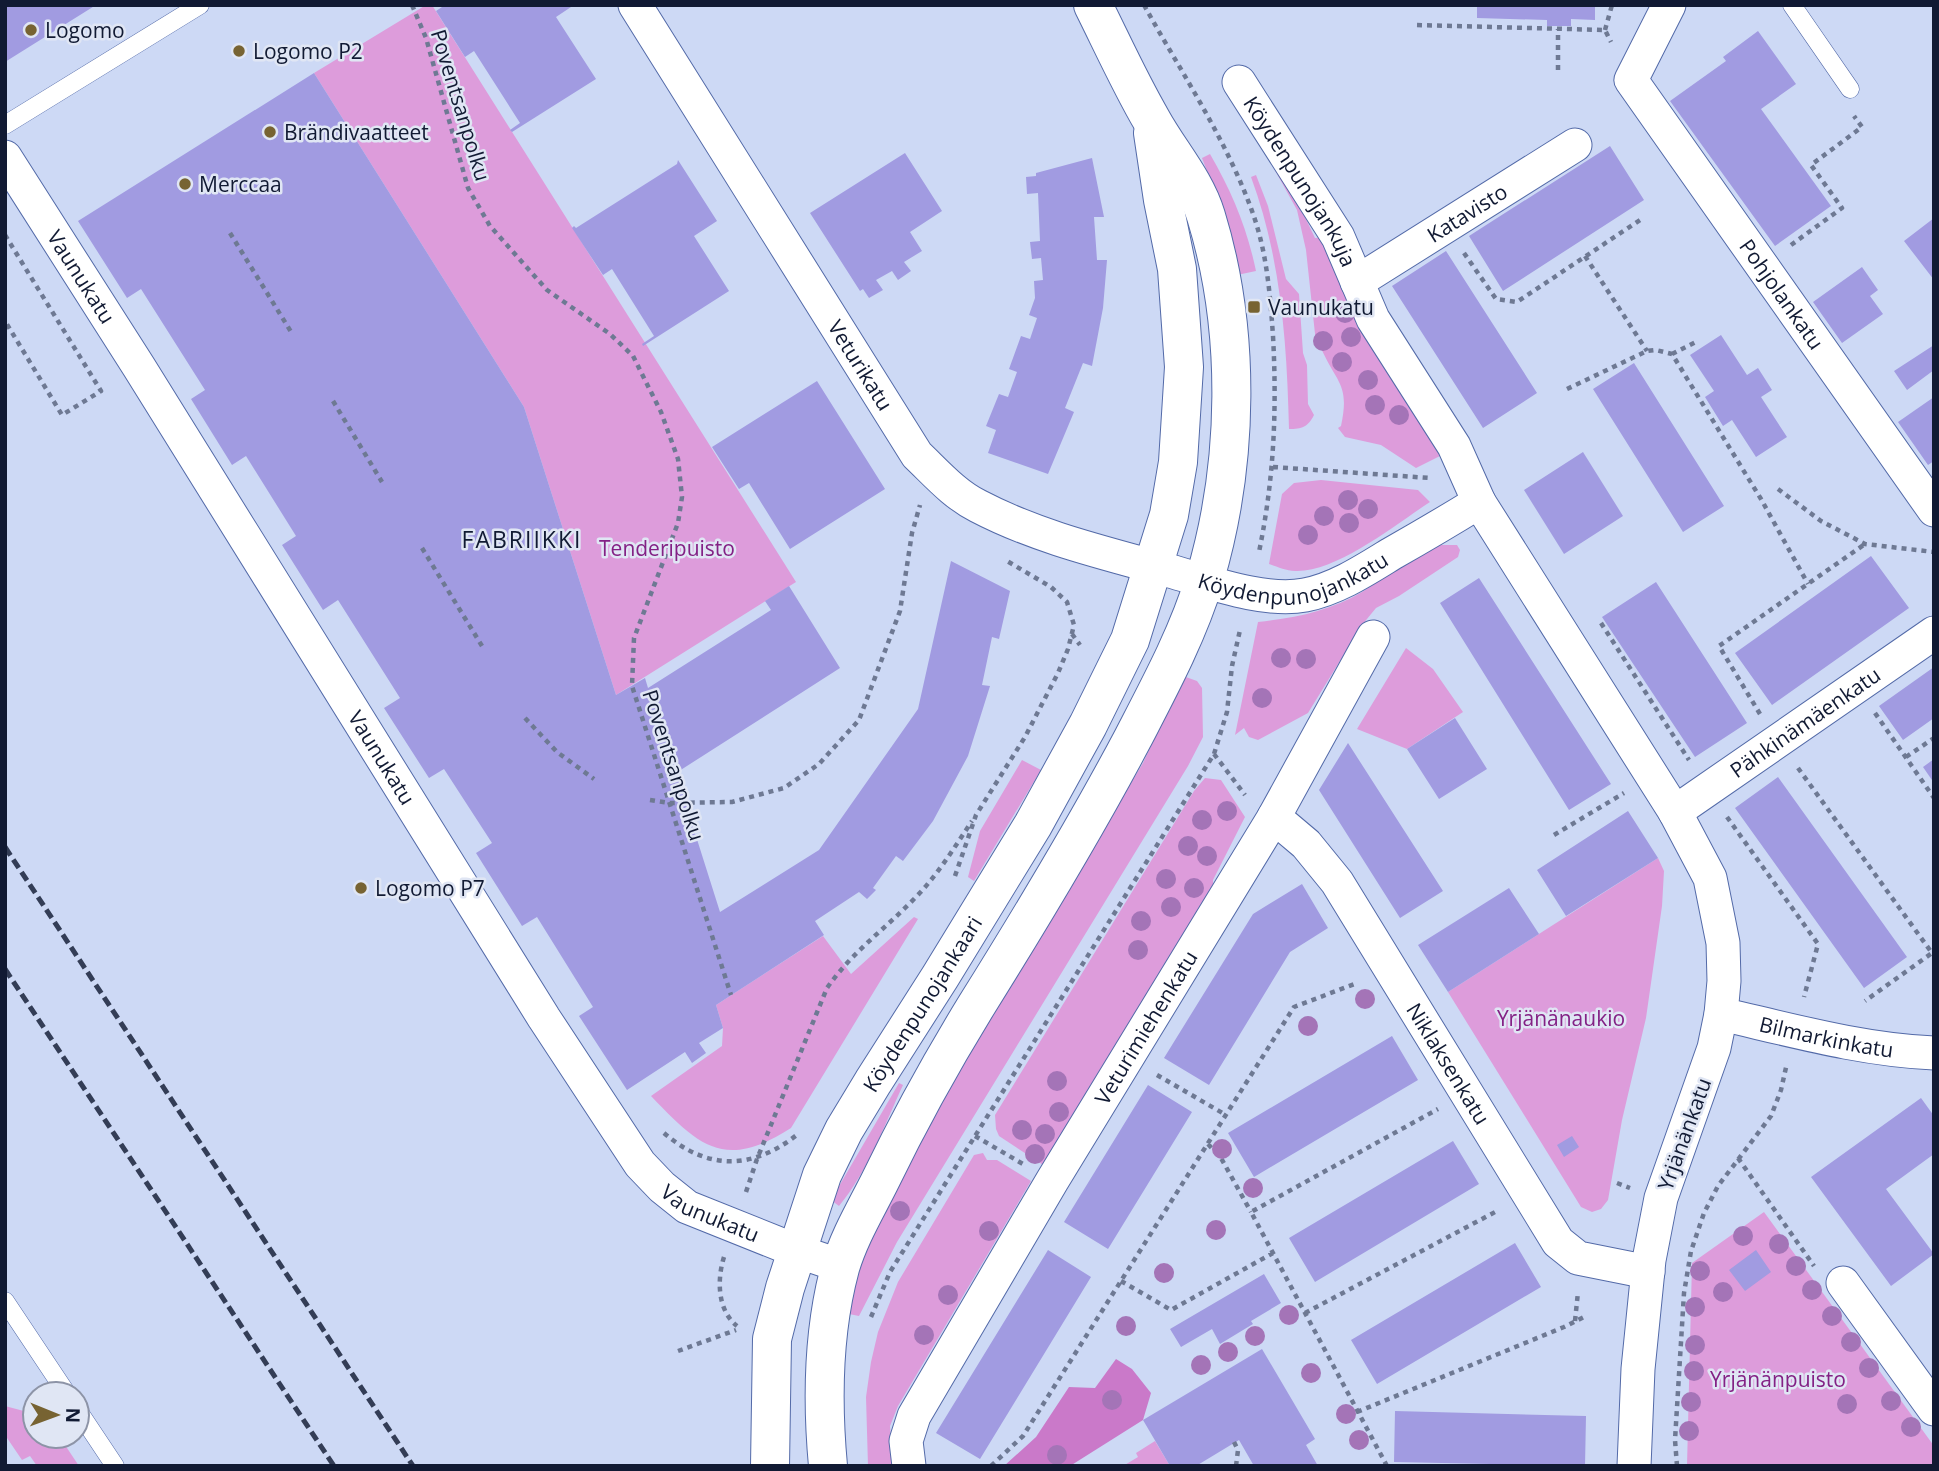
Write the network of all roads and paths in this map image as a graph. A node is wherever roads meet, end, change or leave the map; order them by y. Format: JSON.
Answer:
{"nodes":[{"id":1,"x":200,"y":5,"type":"edge"},
{"id":2,"x":412,"y":5,"type":"edge"},
{"id":3,"x":635,"y":5,"type":"edge"},
{"id":4,"x":1094,"y":5,"type":"edge"},
{"id":5,"x":1612,"y":5,"type":"edge"},
{"id":6,"x":1669,"y":5,"type":"edge"},
{"id":7,"x":1792,"y":5,"type":"edge"},
{"id":8,"x":1417,"y":25,"type":"dead end"},
{"id":9,"x":1558,"y":29,"type":"junction"},
{"id":10,"x":1605,"y":30,"type":"junction"},
{"id":11,"x":1558,"y":69,"type":"dead end"},
{"id":12,"x":1631,"y":80,"type":"junction"},
{"id":13,"x":1239,"y":82,"type":"dead end"},
{"id":14,"x":1850,"y":89,"type":"joint"},
{"id":15,"x":1151,"y":120,"type":"junction"},
{"id":16,"x":5,"y":125,"type":"edge"},
{"id":17,"x":1575,"y":145,"type":"dead end"},
{"id":18,"x":5,"y":157,"type":"edge"},
{"id":19,"x":1640,"y":220,"type":"dead end"},
{"id":20,"x":1445,"y":227,"type":"junction"},
{"id":21,"x":230,"y":233,"type":"dead end"},
{"id":22,"x":5,"y":235,"type":"edge"},
{"id":23,"x":1793,"y":243,"type":"dead end"},
{"id":24,"x":1585,"y":256,"type":"junction"},
{"id":25,"x":1357,"y":282,"type":"junction"},
{"id":26,"x":5,"y":321,"type":"edge"},
{"id":27,"x":293,"y":335,"type":"dead end"},
{"id":28,"x":1698,"y":341,"type":"dead end"},
{"id":29,"x":1647,"y":351,"type":"junction"},
{"id":30,"x":1672,"y":354,"type":"junction"},
{"id":31,"x":1567,"y":389,"type":"dead end"},
{"id":32,"x":333,"y":401,"type":"dead end"},
{"id":33,"x":1460,"y":459,"type":"junction"},
{"id":34,"x":929,"y":467,"type":"junction"},
{"id":35,"x":1273,"y":467,"type":"dead end"},
{"id":36,"x":382,"y":482,"type":"dead end"},
{"id":37,"x":1778,"y":489,"type":"dead end"},
{"id":38,"x":912,"y":499,"type":"dead end"},
{"id":39,"x":1479,"y":502,"type":"junction"},
{"id":40,"x":920,"y":507,"type":"junction"},
{"id":41,"x":1934,"y":510,"type":"edge"},
{"id":42,"x":928,"y":514,"type":"dead end"},
{"id":43,"x":1865,"y":544,"type":"junction"},
{"id":44,"x":422,"y":548,"type":"dead end"},
{"id":45,"x":1934,"y":552,"type":"edge"},
{"id":46,"x":998,"y":556,"type":"dead end"},
{"id":47,"x":1152,"y":566,"type":"junction"},
{"id":48,"x":1204,"y":580,"type":"junction"},
{"id":49,"x":1808,"y":584,"type":"junction"},
{"id":50,"x":1600,"y":621,"type":"dead end"},
{"id":51,"x":1240,"y":630,"type":"dead end"},
{"id":52,"x":1934,"y":633,"type":"edge"},
{"id":53,"x":1072,"y":634,"type":"junction"},
{"id":54,"x":1373,"y":637,"type":"dead end"},
{"id":55,"x":1080,"y":645,"type":"dead end"},
{"id":56,"x":482,"y":646,"type":"dead end"},
{"id":57,"x":1857,"y":686,"type":"junction"},
{"id":58,"x":525,"y":718,"type":"dead end"},
{"id":59,"x":1762,"y":718,"type":"dead end"},
{"id":60,"x":1934,"y":738,"type":"edge"},
{"id":61,"x":1214,"y":754,"type":"junction"},
{"id":62,"x":1906,"y":757,"type":"junction"},
{"id":63,"x":1793,"y":761,"type":"dead end"},
{"id":64,"x":594,"y":779,"type":"dead end"},
{"id":65,"x":1708,"y":790,"type":"junction"},
{"id":66,"x":1624,"y":793,"type":"dead end"},
{"id":67,"x":1934,"y":798,"type":"edge"},
{"id":68,"x":650,"y":800,"type":"dead end"},
{"id":69,"x":669,"y":803,"type":"junction"},
{"id":70,"x":1675,"y":812,"type":"junction"},
{"id":71,"x":976,"y":816,"type":"junction"},
{"id":72,"x":1274,"y":817,"type":"junction"},
{"id":73,"x":1554,"y":835,"type":"dead end"},
{"id":74,"x":952,"y":884,"type":"dead end"},
{"id":75,"x":1933,"y":953,"type":"edge"},
{"id":76,"x":1388,"y":965,"type":"junction"},
{"id":77,"x":1811,"y":972,"type":"dead end"},
{"id":78,"x":730,"y":995,"type":"dead end"},
{"id":79,"x":1865,"y":1001,"type":"dead end"},
{"id":80,"x":1721,"y":1014,"type":"junction"},
{"id":81,"x":1934,"y":1053,"type":"edge"},
{"id":82,"x":1127,"y":1058,"type":"junction"},
{"id":83,"x":1781,"y":1090,"type":"dead end"},
{"id":84,"x":1465,"y":1092,"type":"junction"},
{"id":85,"x":1226,"y":1115,"type":"junction"},
{"id":86,"x":804,"y":1127,"type":"dead end"},
{"id":87,"x":975,"y":1136,"type":"junction"},
{"id":88,"x":1208,"y":1144,"type":"junction"},
{"id":89,"x":1738,"y":1158,"type":"junction"},
{"id":90,"x":1052,"y":1181,"type":"junction"},
{"id":91,"x":1528,"y":1193,"type":"junction"},
{"id":92,"x":1251,"y":1212,"type":"junction"},
{"id":93,"x":797,"y":1251,"type":"junction"},
{"id":94,"x":1273,"y":1252,"type":"junction"},
{"id":95,"x":841,"y":1266,"type":"junction"},
{"id":96,"x":1648,"y":1272,"type":"junction"},
{"id":97,"x":719,"y":1273,"type":"dead end"},
{"id":98,"x":1829,"y":1275,"type":"joint"},
{"id":99,"x":1121,"y":1281,"type":"junction"},
{"id":100,"x":5,"y":1301,"type":"edge"},
{"id":101,"x":1304,"y":1313,"type":"junction"},
{"id":102,"x":1584,"y":1317,"type":"dead end"},
{"id":103,"x":867,"y":1327,"type":"dead end"},
{"id":104,"x":678,"y":1351,"type":"dead end"},
{"id":105,"x":58,"y":1380,"type":"edge"},
{"id":106,"x":1934,"y":1409,"type":"edge"},
{"id":107,"x":1357,"y":1412,"type":"junction"},
{"id":108,"x":91,"y":1430,"type":"edge"},
{"id":109,"x":1234,"y":1442,"type":"dead end"},
{"id":110,"x":115,"y":1466,"type":"edge"},
{"id":111,"x":770,"y":1466,"type":"edge"},
{"id":112,"x":828,"y":1466,"type":"edge"},
{"id":113,"x":909,"y":1466,"type":"edge"},
{"id":114,"x":991,"y":1466,"type":"edge"},
{"id":115,"x":1236,"y":1466,"type":"edge"},
{"id":116,"x":1387,"y":1466,"type":"edge"},
{"id":117,"x":1634,"y":1466,"type":"edge"},
{"id":118,"x":1676,"y":1466,"type":"edge"}],
"edges":[{"from":1,"to":16,"type":"lane"},
{"from":2,"to":69,"type":"path","name":"Poventsanpolku"},
{"from":3,"to":34,"type":"street","name":"Veturikatu"},
{"from":4,"to":15,"type":"main road","name":"Köydenpunojankatu"},
{"from":5,"to":10,"type":"path"},
{"from":6,"to":12,"type":"street"},
{"from":7,"to":14,"type":"lane"},
{"from":8,"to":9,"type":"path"},
{"from":9,"to":10,"type":"path"},
{"from":9,"to":11,"type":"path"},
{"from":10,"to":12,"type":"path"},
{"from":12,"to":41,"type":"street","name":"Pohjolankatu"},
{"from":13,"to":25,"type":"street","name":"Köydenpunojankuja"},
{"from":14,"to":23,"type":"path"},
{"from":15,"to":47,"type":"main road","name":"Köydenpunojankatu"},
{"from":15,"to":48,"type":"main road","name":"Köydenpunojankatu"},
{"from":17,"to":20,"type":"street","name":"Katavisto"},
{"from":18,"to":93,"type":"street","name":"Vaunukatu"},
{"from":19,"to":24,"type":"path"},
{"from":20,"to":24,"type":"path"},
{"from":20,"to":25,"type":"street","name":"Katavisto"},
{"from":21,"to":27,"type":"path"},
{"from":22,"to":26,"type":"path"},
{"from":24,"to":29,"type":"path"},
{"from":25,"to":33,"type":"street","name":"Köydenpunojankuja"},
{"from":28,"to":30,"type":"path"},
{"from":29,"to":30,"type":"path"},
{"from":29,"to":31,"type":"path"},
{"from":30,"to":49,"type":"path"},
{"from":32,"to":36,"type":"path"},
{"from":33,"to":35,"type":"path"},
{"from":33,"to":39,"type":"street","name":"Köydenpunojankuja"},
{"from":34,"to":40,"type":"path"},
{"from":34,"to":47,"type":"street","name":"Veturikatu"},
{"from":37,"to":43,"type":"path"},
{"from":38,"to":40,"type":"path"},
{"from":39,"to":48,"type":"street","name":"Köydenpunojankatu"},
{"from":39,"to":70,"type":"street"},
{"from":40,"to":42,"type":"path"},
{"from":40,"to":69,"type":"path"},
{"from":43,"to":45,"type":"path"},
{"from":43,"to":49,"type":"path"},
{"from":44,"to":56,"type":"path"},
{"from":46,"to":53,"type":"path"},
{"from":47,"to":48,"type":"street","name":"Veturikatu"},
{"from":47,"to":93,"type":"main road","name":"Köydenpunojankaari"},
{"from":48,"to":95,"type":"main road"},
{"from":49,"to":59,"type":"path"},
{"from":50,"to":65,"type":"path"},
{"from":51,"to":61,"type":"path"},
{"from":52,"to":57,"type":"street","name":"Pähkinämäenkatu"},
{"from":53,"to":55,"type":"path"},
{"from":53,"to":71,"type":"path"},
{"from":54,"to":72,"type":"street","name":"Veturimiehenkatu"},
{"from":57,"to":62,"type":"path"},
{"from":57,"to":65,"type":"street","name":"Pähkinämäenkatu"},
{"from":58,"to":64,"type":"path"},
{"from":60,"to":62,"type":"path"},
{"from":61,"to":72,"type":"path"},
{"from":61,"to":87,"type":"path"},
{"from":62,"to":67,"type":"path"},
{"from":63,"to":75,"type":"path"},
{"from":65,"to":70,"type":"street","name":"Pähkinämäenkatu"},
{"from":65,"to":77,"type":"path"},
{"from":66,"to":73,"type":"path"},
{"from":68,"to":69,"type":"path"},
{"from":69,"to":78,"type":"path","name":"Poventsanpolku"},
{"from":70,"to":80,"type":"street","name":"Yrjänänkatu"},
{"from":71,"to":74,"type":"path"},
{"from":71,"to":86,"type":"path"},
{"from":72,"to":76,"type":"street","name":"Niklaksenkatu"},
{"from":72,"to":82,"type":"street","name":"Veturimiehenkatu"},
{"from":75,"to":79,"type":"path"},
{"from":76,"to":84,"type":"street","name":"Niklaksenkatu"},
{"from":76,"to":85,"type":"path"},
{"from":80,"to":81,"type":"street","name":"Bilmarkinkatu"},
{"from":80,"to":96,"type":"street","name":"Yrjänänkatu"},
{"from":82,"to":85,"type":"path"},
{"from":82,"to":90,"type":"street","name":"Veturimiehenkatu"},
{"from":83,"to":89,"type":"path"},
{"from":84,"to":91,"type":"street","name":"Niklaksenkatu"},
{"from":84,"to":92,"type":"path"},
{"from":85,"to":88,"type":"path"},
{"from":87,"to":90,"type":"path"},
{"from":87,"to":103,"type":"path"},
{"from":88,"to":92,"type":"path"},
{"from":88,"to":99,"type":"path"},
{"from":89,"to":98,"type":"path"},
{"from":89,"to":118,"type":"path"},
{"from":90,"to":113,"type":"street","name":"Veturimiehenkatu"},
{"from":91,"to":96,"type":"street","name":"Niklaksenkatu"},
{"from":91,"to":101,"type":"path"},
{"from":92,"to":94,"type":"path"},
{"from":93,"to":95,"type":"street","name":"Vaunukatu"},
{"from":93,"to":111,"type":"main road","name":"Köydenpunojankaari"},
{"from":94,"to":99,"type":"path"},
{"from":94,"to":101,"type":"path"},
{"from":95,"to":112,"type":"main road"},
{"from":96,"to":117,"type":"street","name":"Yrjänänkatu"},
{"from":97,"to":104,"type":"path"},
{"from":98,"to":106,"type":"street"},
{"from":99,"to":114,"type":"path"},
{"from":100,"to":105,"type":"lane"},
{"from":101,"to":107,"type":"path"},
{"from":102,"to":107,"type":"path"},
{"from":107,"to":116,"type":"path"},
{"from":108,"to":110,"type":"lane"},
{"from":109,"to":115,"type":"path"}]}
